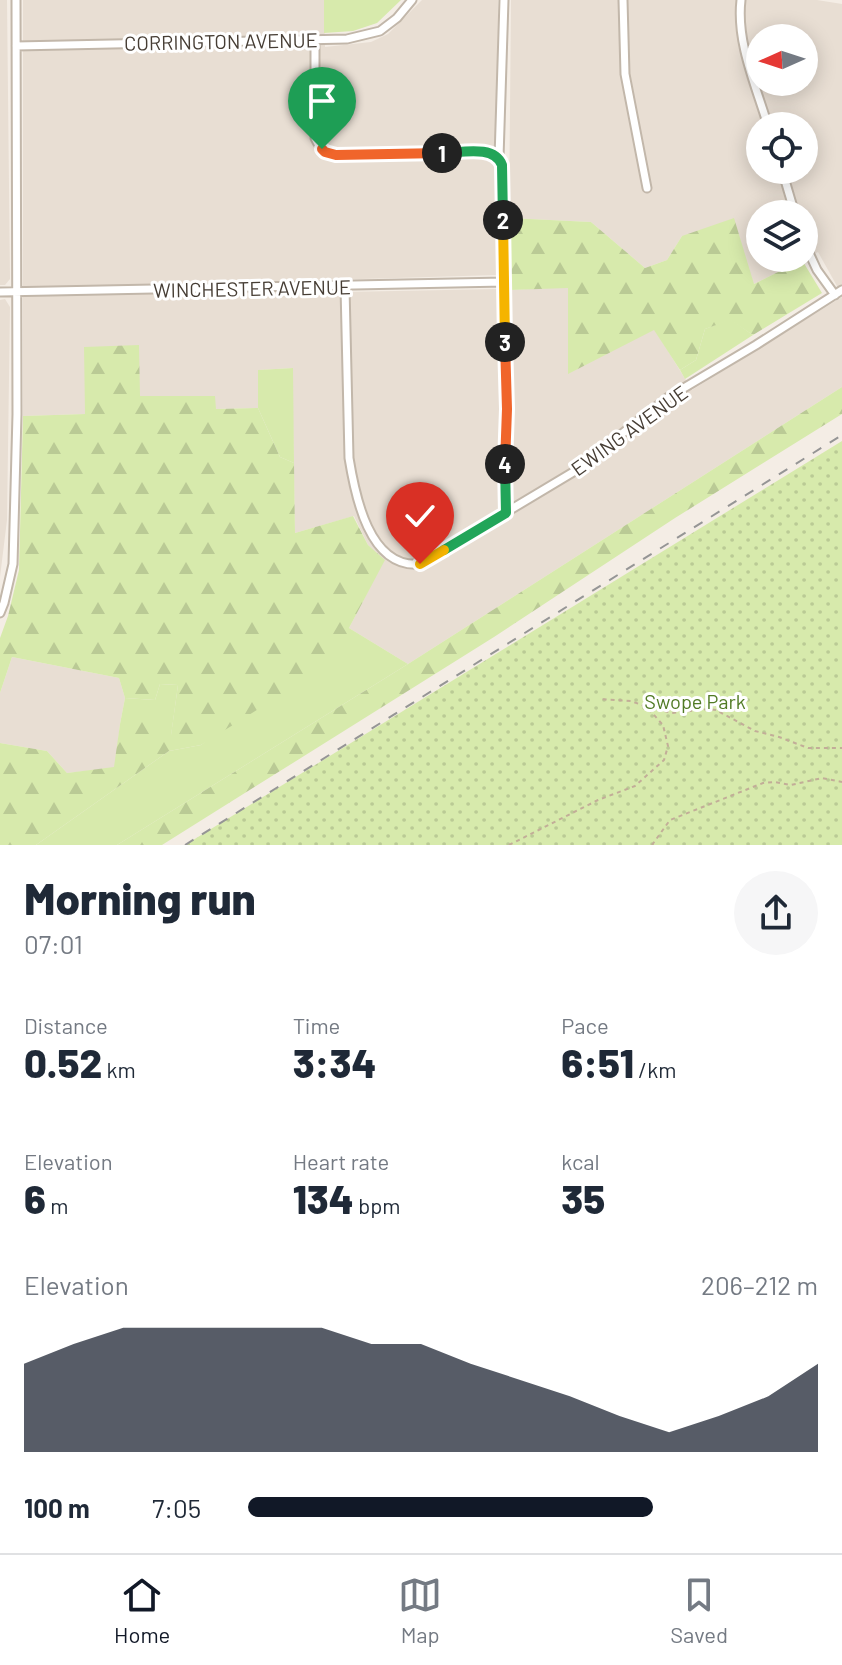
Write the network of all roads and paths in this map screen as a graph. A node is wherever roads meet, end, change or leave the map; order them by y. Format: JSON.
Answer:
{"nodes":[{"id":1,"x":16,"y":0,"type":"edge"},
{"id":2,"x":412,"y":0,"type":"edge"},
{"id":3,"x":504,"y":0,"type":"edge"},
{"id":4,"x":623,"y":0,"type":"edge"},
{"id":5,"x":741,"y":0,"type":"edge"},
{"id":6,"x":315,"y":40,"type":"junction"},
{"id":7,"x":16,"y":46,"type":"junction"},
{"id":8,"x":764,"y":112,"type":"edge"},
{"id":9,"x":499,"y":158,"type":"junction"},
{"id":10,"x":647,"y":188,"type":"dead end"},
{"id":11,"x":818,"y":271,"type":"edge"},
{"id":12,"x":504,"y":282,"type":"junction"},
{"id":13,"x":345,"y":287,"type":"junction"},
{"id":14,"x":0,"y":292,"type":"edge"},
{"id":15,"x":17,"y":292,"type":"junction"},
{"id":16,"x":838,"y":292,"type":"edge"},
{"id":17,"x":506,"y":513,"type":"junction"},
{"id":18,"x":0,"y":613,"type":"edge"},
{"id":19,"x":599,"y":699,"type":"dead end"},
{"id":20,"x":647,"y":707,"type":"junction"},
{"id":21,"x":842,"y":748,"type":"edge"},
{"id":22,"x":842,"y":782,"type":"edge"},
{"id":23,"x":509,"y":845,"type":"edge"},
{"id":24,"x":652,"y":845,"type":"edge"}],
"edges":[{"from":1,"to":7,"type":"street"},
{"from":2,"to":6,"type":"street","name":"CORRINGTON AVENUE"},
{"from":3,"to":9,"type":"street"},
{"from":4,"to":10,"type":"street"},
{"from":5,"to":8,"type":"street"},
{"from":6,"to":7,"type":"street","name":"CORRINGTON AVENUE"},
{"from":6,"to":9,"type":"street"},
{"from":7,"to":15,"type":"street"},
{"from":9,"to":12,"type":"street"},
{"from":11,"to":16,"type":"street"},
{"from":12,"to":13,"type":"street","name":"WINCHESTER AVENUE"},
{"from":12,"to":17,"type":"street"},
{"from":13,"to":15,"type":"street","name":"WINCHESTER AVENUE"},
{"from":13,"to":17,"type":"street","name":"EWING AVENUE"},
{"from":14,"to":15,"type":"street","name":"WINCHESTER AVENUE"},
{"from":15,"to":18,"type":"street"},
{"from":16,"to":17,"type":"street","name":"EWING AVENUE"},
{"from":19,"to":20,"type":"path"},
{"from":20,"to":21,"type":"path"},
{"from":20,"to":23,"type":"path"},
{"from":22,"to":24,"type":"path"}]}
